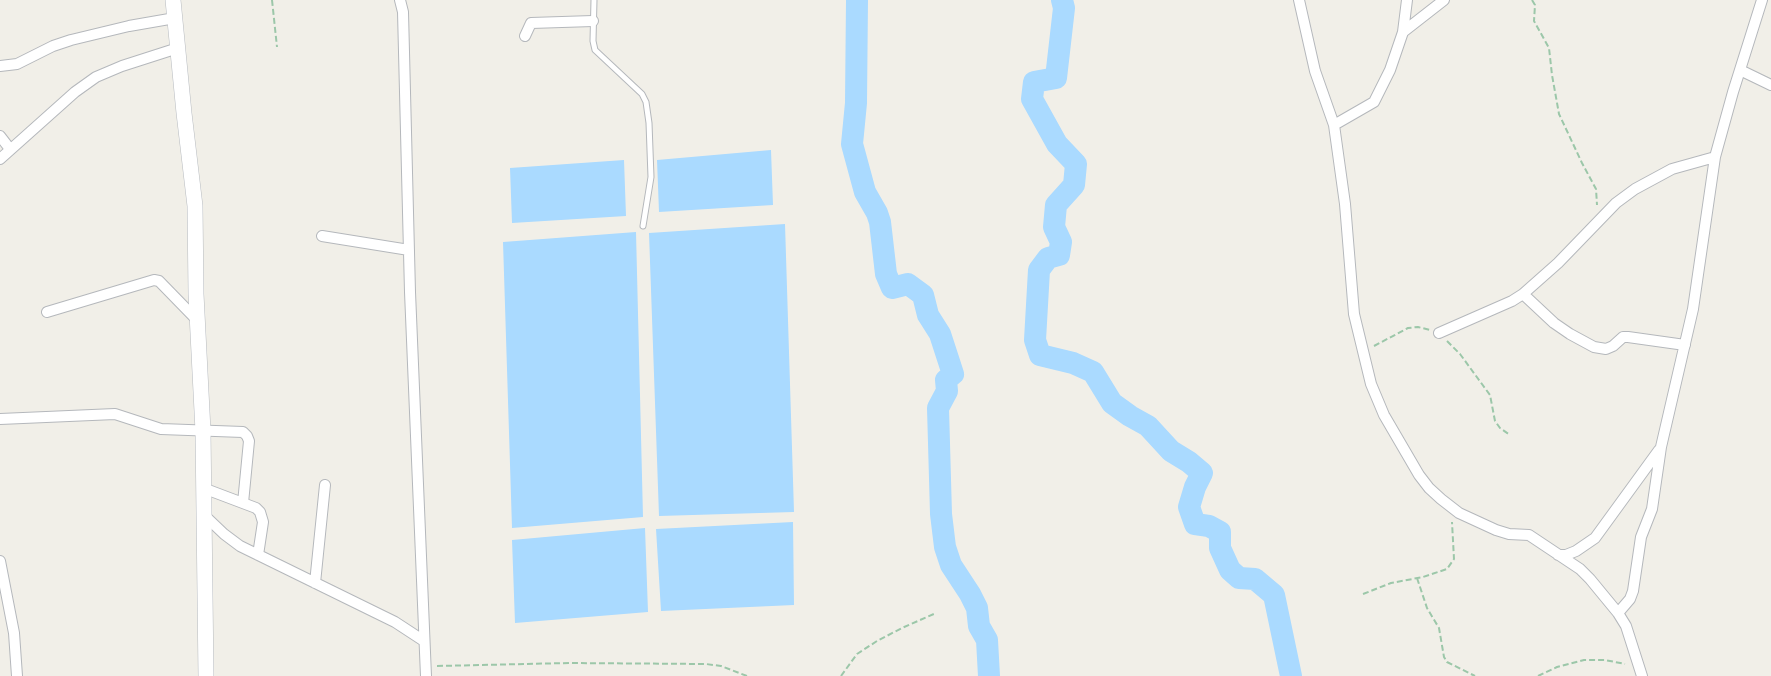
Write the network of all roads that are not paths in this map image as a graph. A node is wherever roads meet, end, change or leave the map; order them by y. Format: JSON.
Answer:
{"nodes":[{"id":1,"x":173,"y":0,"type":"edge"},
{"id":2,"x":400,"y":0,"type":"edge"},
{"id":3,"x":594,"y":0,"type":"edge"},
{"id":4,"x":1299,"y":0,"type":"edge"},
{"id":5,"x":1407,"y":0,"type":"edge"},
{"id":6,"x":1444,"y":0,"type":"edge"},
{"id":7,"x":1762,"y":0,"type":"edge"},
{"id":8,"x":175,"y":18,"type":"junction"},
{"id":9,"x":593,"y":21,"type":"junction"},
{"id":10,"x":563,"y":22,"type":"junction"},
{"id":11,"x":1403,"y":32,"type":"junction"},
{"id":12,"x":561,"y":34,"type":"dead end"},
{"id":13,"x":525,"y":36,"type":"dead end"},
{"id":14,"x":178,"y":48,"type":"junction"},
{"id":15,"x":0,"y":66,"type":"edge"},
{"id":16,"x":1740,"y":70,"type":"junction"},
{"id":17,"x":1771,"y":85,"type":"edge"},
{"id":18,"x":1334,"y":124,"type":"junction"},
{"id":19,"x":0,"y":135,"type":"edge"},
{"id":20,"x":10,"y":149,"type":"junction"},
{"id":21,"x":1715,"y":157,"type":"junction"},
{"id":22,"x":0,"y":159,"type":"edge"},
{"id":23,"x":643,"y":226,"type":"dead end"},
{"id":24,"x":322,"y":237,"type":"dead end"},
{"id":25,"x":409,"y":250,"type":"junction"},
{"id":26,"x":1523,"y":294,"type":"junction"},
{"id":27,"x":46,"y":312,"type":"dead end"},
{"id":28,"x":197,"y":320,"type":"junction"},
{"id":29,"x":1439,"y":333,"type":"road end"},
{"id":30,"x":1685,"y":345,"type":"junction"},
{"id":31,"x":0,"y":419,"type":"edge"},
{"id":32,"x":202,"y":432,"type":"junction"},
{"id":33,"x":1661,"y":447,"type":"junction"},
{"id":34,"x":325,"y":485,"type":"dead end"},
{"id":35,"x":203,"y":488,"type":"junction"},
{"id":36,"x":243,"y":503,"type":"junction"},
{"id":37,"x":203,"y":514,"type":"junction"},
{"id":38,"x":258,"y":555,"type":"junction"},
{"id":39,"x":1558,"y":555,"type":"junction"},
{"id":40,"x":0,"y":561,"type":"edge"},
{"id":41,"x":315,"y":584,"type":"junction"},
{"id":42,"x":1618,"y":613,"type":"junction"},
{"id":43,"x":424,"y":642,"type":"junction"},
{"id":44,"x":426,"y":671,"type":"edge"},
{"id":45,"x":1641,"y":671,"type":"edge"},
{"id":46,"x":17,"y":676,"type":"edge"},
{"id":47,"x":206,"y":676,"type":"edge"}],
"edges":[{"from":1,"to":8,"type":"main road"},
{"from":2,"to":25,"type":"street"},
{"from":3,"to":9,"type":"lane"},
{"from":4,"to":18,"type":"street"},
{"from":5,"to":11,"type":"street"},
{"from":6,"to":11,"type":"street"},
{"from":7,"to":16,"type":"street"},
{"from":8,"to":14,"type":"main road"},
{"from":8,"to":15,"type":"street"},
{"from":9,"to":10,"type":"street"},
{"from":9,"to":23,"type":"lane"},
{"from":10,"to":12,"type":"street"},
{"from":10,"to":13,"type":"street"},
{"from":11,"to":18,"type":"street"},
{"from":14,"to":20,"type":"street"},
{"from":14,"to":28,"type":"main road"},
{"from":16,"to":17,"type":"street"},
{"from":16,"to":21,"type":"street"},
{"from":18,"to":39,"type":"street"},
{"from":19,"to":20,"type":"street"},
{"from":20,"to":22,"type":"street"},
{"from":21,"to":26,"type":"street"},
{"from":21,"to":30,"type":"street"},
{"from":24,"to":25,"type":"street"},
{"from":25,"to":43,"type":"street"},
{"from":26,"to":29,"type":"street"},
{"from":26,"to":30,"type":"street"},
{"from":27,"to":28,"type":"street"},
{"from":28,"to":32,"type":"main road"},
{"from":30,"to":33,"type":"street"},
{"from":31,"to":32,"type":"street"},
{"from":32,"to":35,"type":"main road"},
{"from":32,"to":36,"type":"street"},
{"from":33,"to":39,"type":"street"},
{"from":33,"to":42,"type":"street"},
{"from":34,"to":41,"type":"street"},
{"from":35,"to":36,"type":"street"},
{"from":35,"to":37,"type":"main road"},
{"from":36,"to":38,"type":"street"},
{"from":37,"to":38,"type":"street"},
{"from":37,"to":47,"type":"main road"},
{"from":38,"to":41,"type":"street"},
{"from":39,"to":42,"type":"street"},
{"from":40,"to":46,"type":"street"},
{"from":41,"to":43,"type":"street"},
{"from":42,"to":45,"type":"street"},
{"from":43,"to":44,"type":"street"}]}
